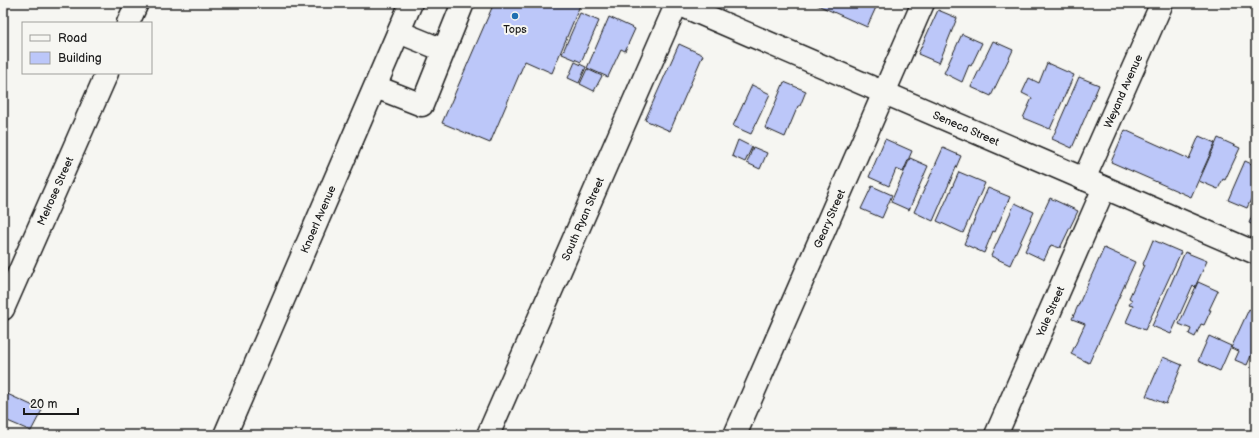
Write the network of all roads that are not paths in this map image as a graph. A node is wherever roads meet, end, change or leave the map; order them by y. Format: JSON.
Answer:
{"nodes":[{"id":1,"x":137,"y":3,"type":"edge"},
{"id":2,"x":411,"y":3,"type":"edge"},
{"id":3,"x":463,"y":3,"type":"edge"},
{"id":4,"x":677,"y":3,"type":"edge"},
{"id":5,"x":922,"y":3,"type":"edge"},
{"id":6,"x":1162,"y":3,"type":"edge"},
{"id":7,"x":128,"y":22,"type":"edge"},
{"id":8,"x":399,"y":32,"type":"junction"},
{"id":9,"x":443,"y":50,"type":"junction"},
{"id":10,"x":106,"y":74,"type":"edge"},
{"id":11,"x":376,"y":87,"type":"junction"},
{"id":12,"x":884,"y":92,"type":"junction"},
{"id":13,"x":1084,"y":179,"type":"junction"},
{"id":14,"x":1104,"y":188,"type":"junction"},
{"id":15,"x":1256,"y":253,"type":"edge"},
{"id":16,"x":3,"y":309,"type":"edge"},
{"id":17,"x":225,"y":435,"type":"edge"},
{"id":18,"x":488,"y":435,"type":"edge"},
{"id":19,"x":736,"y":435,"type":"edge"},
{"id":20,"x":996,"y":435,"type":"edge"}],
"edges":[{"from":1,"to":7,"type":"street"},
{"from":2,"to":8,"type":"street","name":"Knoerl Avenue"},
{"from":3,"to":9,"type":"street"},
{"from":4,"to":12,"type":"street","name":"Seneca Street"},
{"from":4,"to":18,"type":"street","name":"South Ryan Street"},
{"from":5,"to":12,"type":"street","name":"Geary Street"},
{"from":6,"to":13,"type":"street","name":"Weyand Avenue"},
{"from":8,"to":9,"type":"street"},
{"from":8,"to":11,"type":"street","name":"Knoerl Avenue"},
{"from":9,"to":11,"type":"street"},
{"from":10,"to":16,"type":"street","name":"Melrose Street"},
{"from":11,"to":17,"type":"street","name":"Knoerl Avenue"},
{"from":12,"to":13,"type":"street","name":"Seneca Street"},
{"from":12,"to":19,"type":"street","name":"Geary Street"},
{"from":13,"to":14,"type":"street","name":"Seneca Street"},
{"from":14,"to":15,"type":"street","name":"Seneca Street"},
{"from":14,"to":20,"type":"street","name":"Yale Street"}]}
